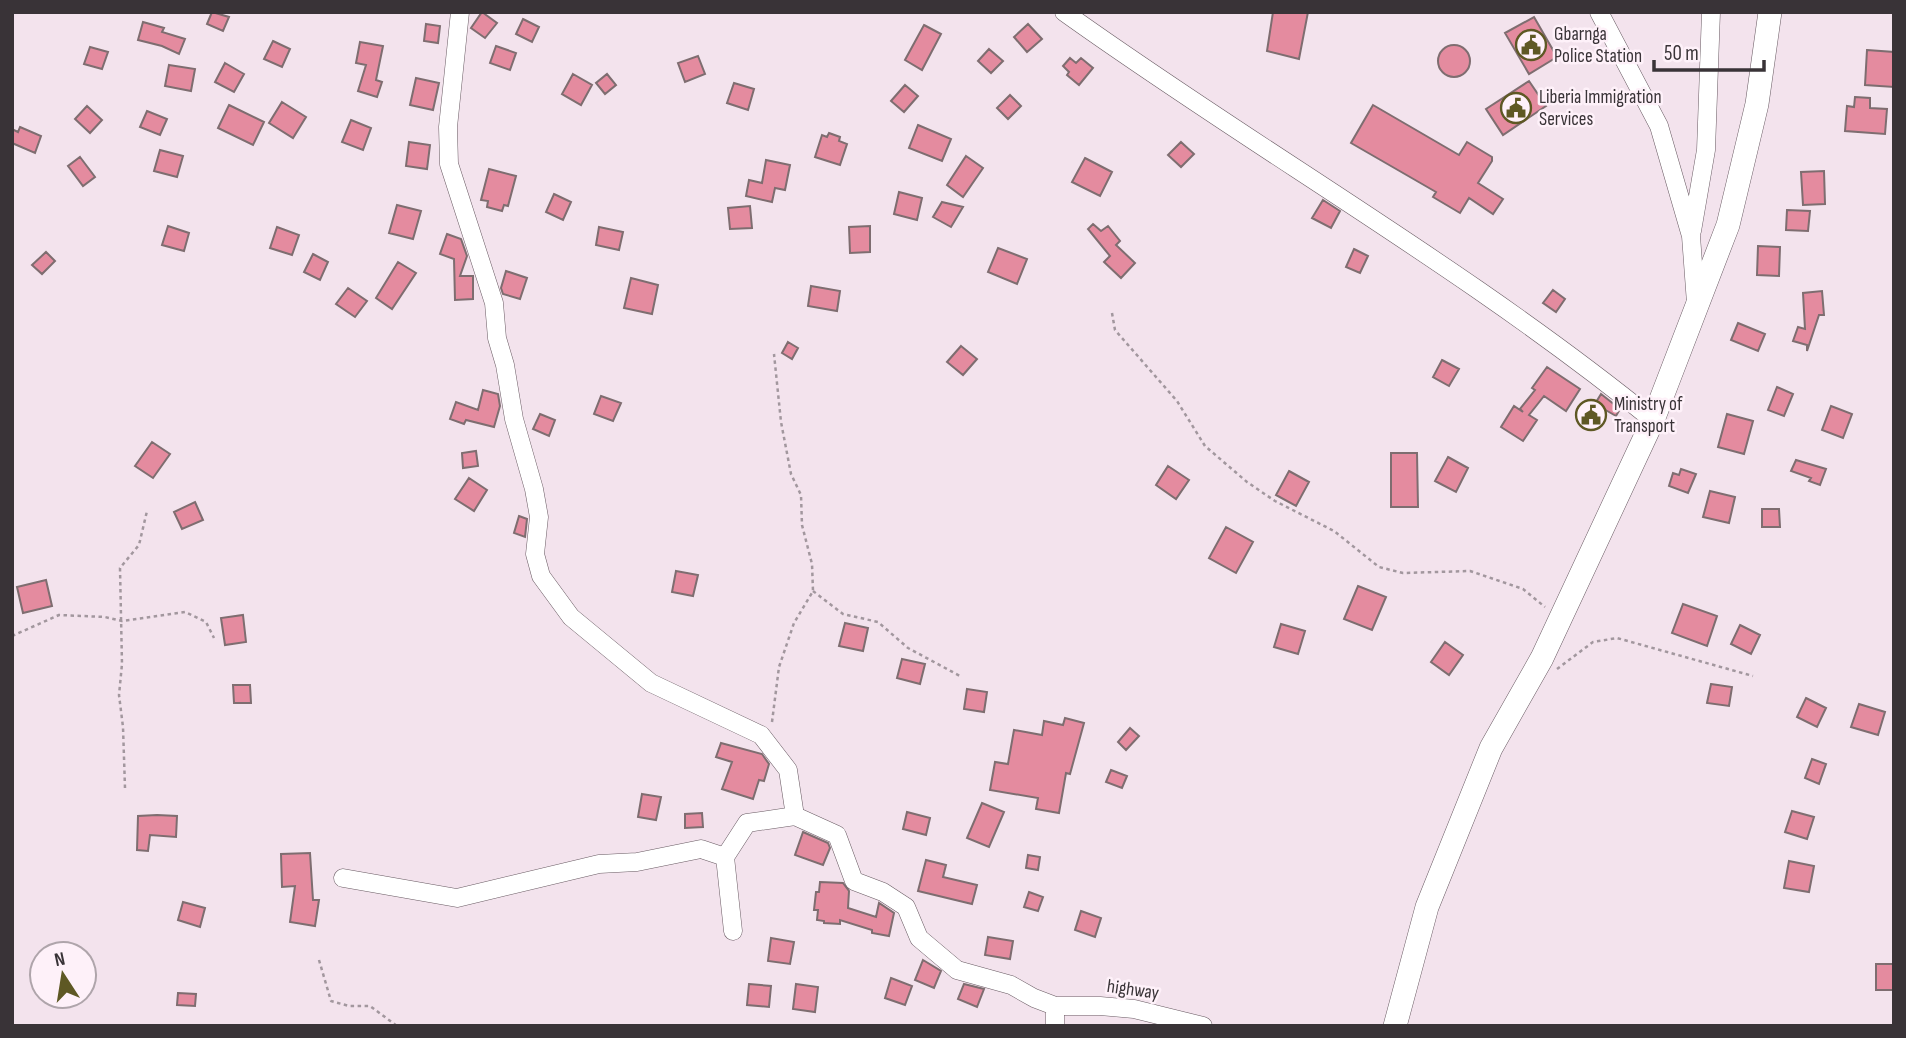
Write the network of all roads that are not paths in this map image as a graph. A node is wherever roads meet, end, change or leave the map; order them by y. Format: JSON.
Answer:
{"nodes":[{"id":1,"x":460,"y":12,"type":"edge"},
{"id":2,"x":1064,"y":12,"type":"edge"},
{"id":3,"x":1600,"y":12,"type":"edge"},
{"id":4,"x":1711,"y":12,"type":"edge"},
{"id":5,"x":1770,"y":12,"type":"edge"},
{"id":6,"x":1691,"y":236,"type":"junction"},
{"id":7,"x":1696,"y":310,"type":"junction"},
{"id":8,"x":1653,"y":420,"type":"junction"},
{"id":9,"x":795,"y":816,"type":"junction"},
{"id":10,"x":725,"y":857,"type":"junction"},
{"id":11,"x":343,"y":878,"type":"dead end"},
{"id":12,"x":733,"y":931,"type":"dead end"},
{"id":13,"x":1055,"y":1006,"type":"junction"},
{"id":14,"x":1055,"y":1026,"type":"edge"},
{"id":15,"x":1203,"y":1026,"type":"edge"},
{"id":16,"x":1395,"y":1026,"type":"edge"}],
"edges":[{"from":1,"to":9,"type":"street"},
{"from":2,"to":8,"type":"street"},
{"from":3,"to":6,"type":"street"},
{"from":4,"to":6,"type":"street"},
{"from":5,"to":7,"type":"main road"},
{"from":6,"to":7,"type":"street"},
{"from":7,"to":8,"type":"main road"},
{"from":8,"to":16,"type":"main road"},
{"from":9,"to":10,"type":"street"},
{"from":9,"to":13,"type":"street"},
{"from":10,"to":11,"type":"street"},
{"from":10,"to":12,"type":"street"},
{"from":13,"to":14,"type":"street"},
{"from":13,"to":15,"type":"street","name":"highway"}]}
